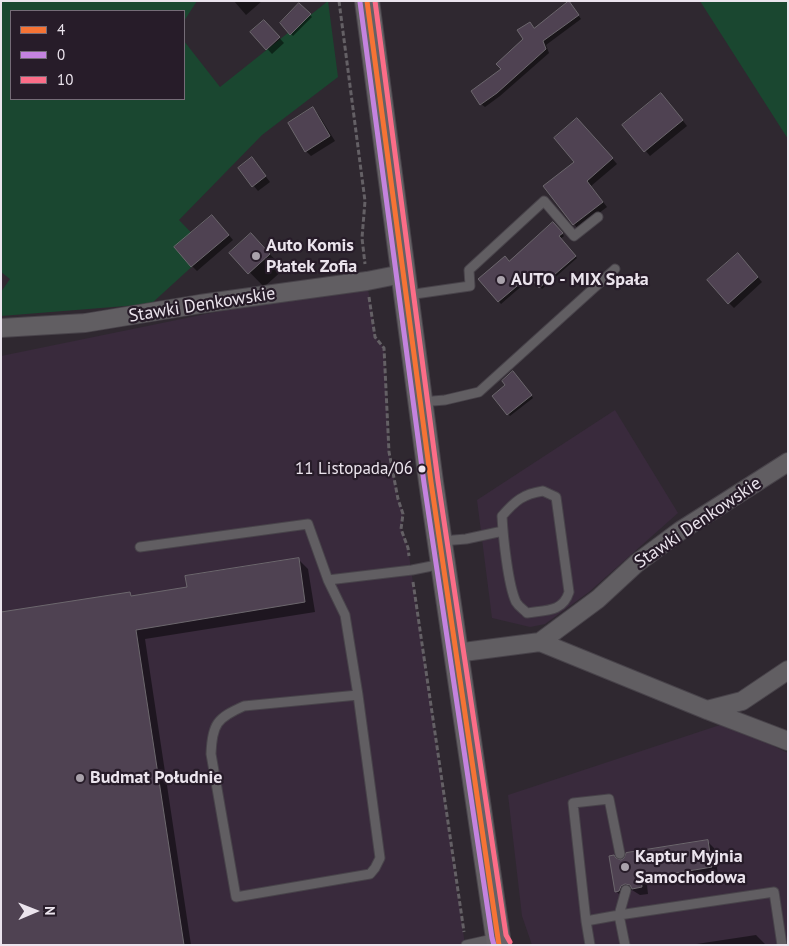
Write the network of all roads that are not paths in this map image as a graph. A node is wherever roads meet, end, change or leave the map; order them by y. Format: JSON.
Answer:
{"nodes":[{"id":1,"x":367,"y":1,"type":"edge"},
{"id":2,"x":598,"y":217,"type":"dead end"},
{"id":3,"x":615,"y":269,"type":"dead end"},
{"id":4,"x":404,"y":285,"type":"junction"},
{"id":5,"x":1,"y":328,"type":"edge"},
{"id":6,"x":420,"y":402,"type":"junction"},
{"id":7,"x":788,"y":462,"type":"edge"},
{"id":8,"x":503,"y":531,"type":"junction"},
{"id":9,"x":140,"y":547,"type":"dead end"},
{"id":10,"x":441,"y":553,"type":"junction"},
{"id":11,"x":328,"y":580,"type":"junction"},
{"id":12,"x":540,"y":642,"type":"junction"},
{"id":13,"x":456,"y":653,"type":"junction"},
{"id":14,"x":788,"y":670,"type":"edge"},
{"id":15,"x":358,"y":695,"type":"junction"},
{"id":16,"x":707,"y":710,"type":"junction"},
{"id":17,"x":788,"y":741,"type":"edge"},
{"id":18,"x":620,"y":854,"type":"dead end"},
{"id":19,"x":626,"y":890,"type":"dead end"},
{"id":20,"x":619,"y":915,"type":"junction"},
{"id":21,"x":586,"y":921,"type":"junction"},
{"id":22,"x":501,"y":942,"type":"edge"},
{"id":23,"x":466,"y":945,"type":"edge"},
{"id":24,"x":590,"y":945,"type":"edge"},
{"id":25,"x":625,"y":945,"type":"edge"},
{"id":26,"x":782,"y":945,"type":"edge"}],
"edges":[{"from":1,"to":4,"type":"street"},
{"from":2,"to":4,"type":"lane"},
{"from":3,"to":6,"type":"lane"},
{"from":4,"to":5,"type":"street","name":"Stawki Denkowskie"},
{"from":4,"to":6,"type":"street"},
{"from":6,"to":10,"type":"street"},
{"from":7,"to":12,"type":"street","name":"Stawki Denkowskie"},
{"from":8,"to":8,"type":"lane"},
{"from":8,"to":10,"type":"lane"},
{"from":9,"to":11,"type":"lane"},
{"from":10,"to":11,"type":"lane"},
{"from":10,"to":13,"type":"street"},
{"from":11,"to":15,"type":"lane"},
{"from":12,"to":13,"type":"street","name":"Stawki Denkowskie"},
{"from":12,"to":16,"type":"street","name":"Stawki Denkowskie"},
{"from":13,"to":22,"type":"street"},
{"from":14,"to":16,"type":"street"},
{"from":15,"to":15,"type":"lane"},
{"from":16,"to":17,"type":"street","name":"Stawki Denkowskie"},
{"from":18,"to":21,"type":"lane"},
{"from":19,"to":20,"type":"lane"},
{"from":20,"to":21,"type":"lane"},
{"from":20,"to":25,"type":"lane"},
{"from":20,"to":26,"type":"lane"},
{"from":21,"to":24,"type":"lane"},
{"from":22,"to":23,"type":"lane"}]}
